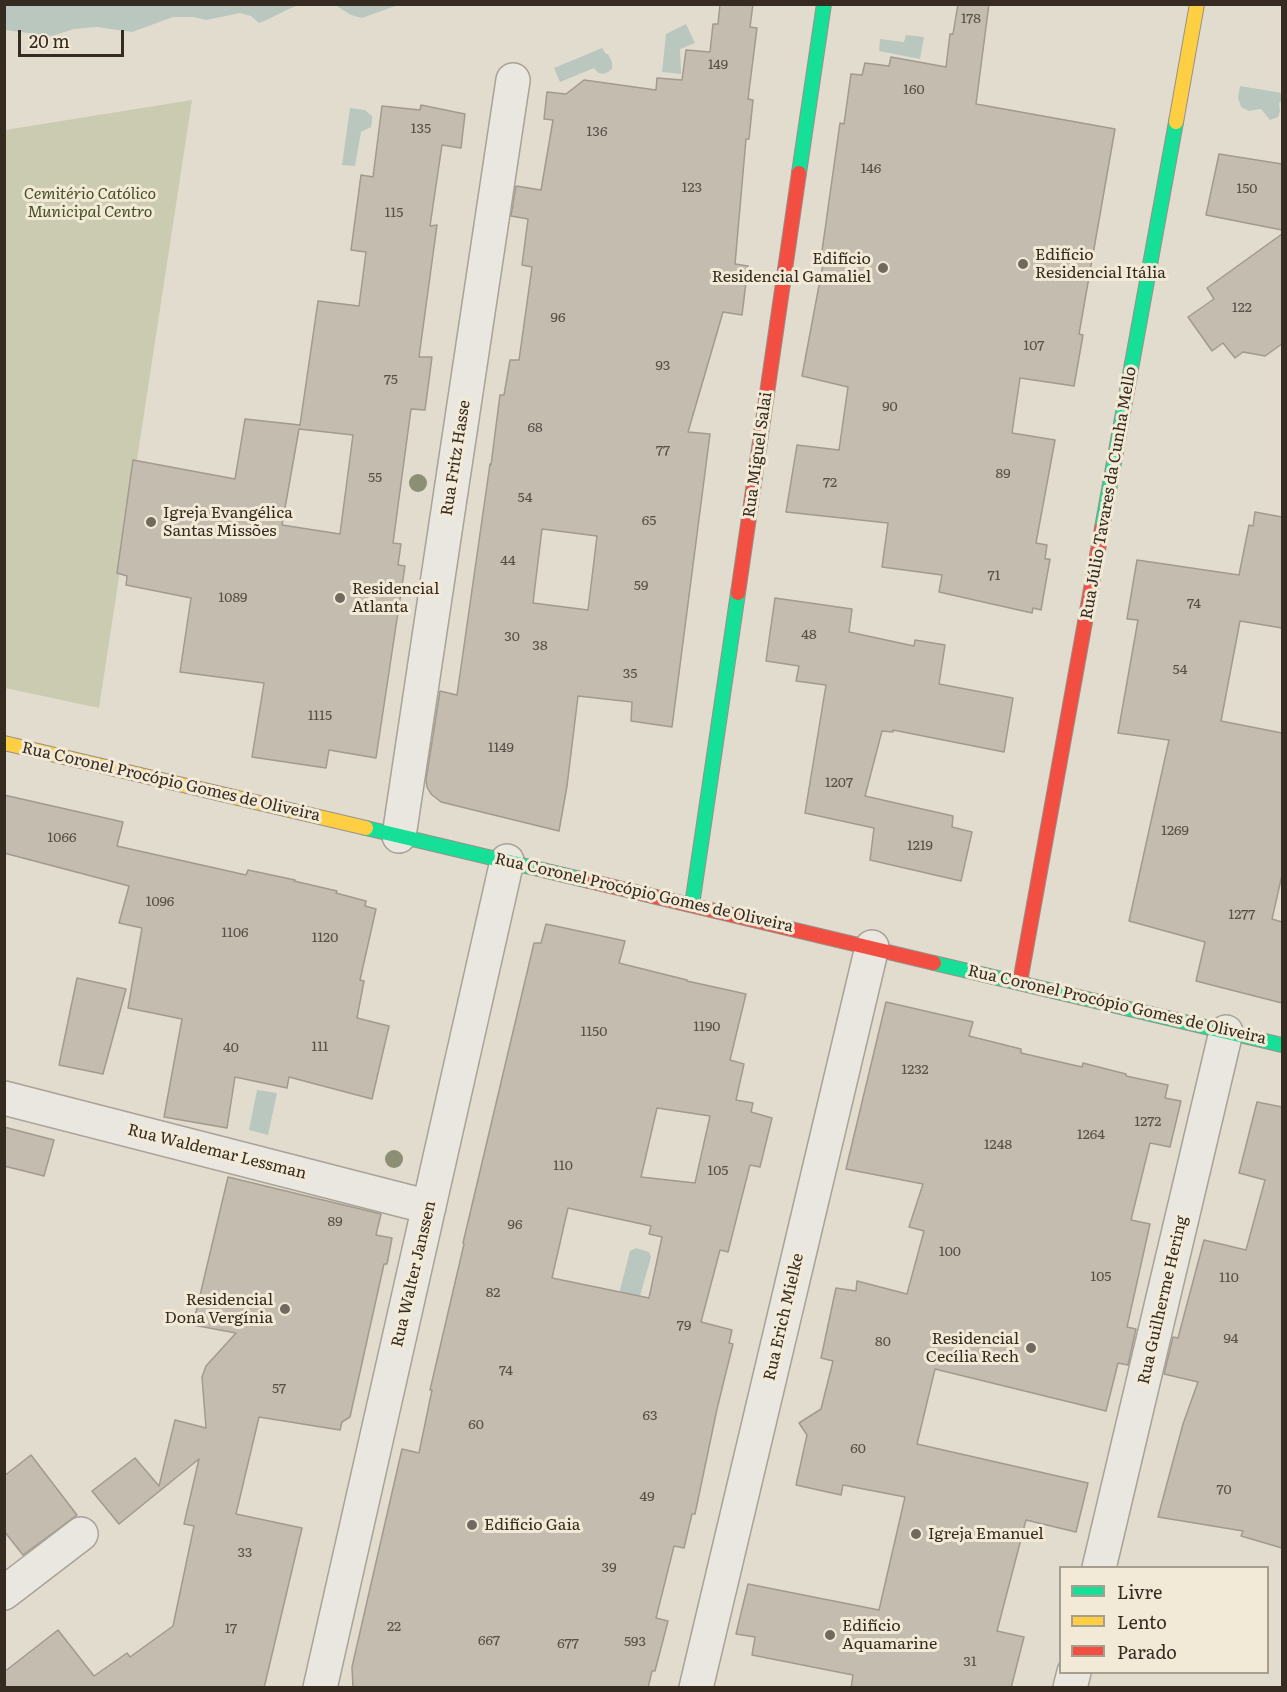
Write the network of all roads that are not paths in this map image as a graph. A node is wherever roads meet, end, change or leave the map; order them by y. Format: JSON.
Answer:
{"nodes":[{"id":1,"x":824,"y":4,"type":"edge"},
{"id":2,"x":1197,"y":4,"type":"edge"},
{"id":3,"x":513,"y":80,"type":"dead end"},
{"id":4,"x":4,"y":743,"type":"edge"},
{"id":5,"x":399,"y":836,"type":"junction"},
{"id":6,"x":507,"y":861,"type":"junction"},
{"id":7,"x":692,"y":905,"type":"junction"},
{"id":8,"x":872,"y":947,"type":"junction"},
{"id":9,"x":1020,"y":982,"type":"junction"},
{"id":10,"x":1226,"y":1032,"type":"junction"},
{"id":11,"x":1282,"y":1045,"type":"edge"},
{"id":12,"x":4,"y":1098,"type":"edge"},
{"id":13,"x":429,"y":1207,"type":"junction"},
{"id":14,"x":81,"y":1534,"type":"dead end"},
{"id":15,"x":1099,"y":1566,"type":"edge"},
{"id":16,"x":10,"y":1578,"type":"edge"},
{"id":17,"x":320,"y":1688,"type":"edge"},
{"id":18,"x":696,"y":1688,"type":"edge"}],
"edges":[{"from":1,"to":7,"type":"street","name":"Rua Miguel Salai"},
{"from":2,"to":9,"type":"street","name":"Rua Júlio Tavares da Cunha Mello"},
{"from":3,"to":5,"type":"street","name":"Rua Fritz Hasse"},
{"from":4,"to":5,"type":"street","name":"Rua Coronel Procópio Gomes de Oliveira"},
{"from":5,"to":6,"type":"street","name":"Rua Coronel Procópio Gomes de Oliveira"},
{"from":6,"to":7,"type":"street","name":"Rua Coronel Procópio Gomes de Oliveira"},
{"from":6,"to":13,"type":"street","name":"Rua Walter Janssen"},
{"from":7,"to":8,"type":"street","name":"Rua Coronel Procópio Gomes de Oliveira"},
{"from":8,"to":9,"type":"street","name":"Rua Coronel Procópio Gomes de Oliveira"},
{"from":8,"to":18,"type":"street","name":"Rua Erich Mielke"},
{"from":9,"to":10,"type":"street","name":"Rua Coronel Procópio Gomes de Oliveira"},
{"from":10,"to":11,"type":"street","name":"Rua Coronel Procópio Gomes de Oliveira"},
{"from":10,"to":15,"type":"street","name":"Rua Guilherme Hering"},
{"from":12,"to":13,"type":"street","name":"Rua Waldemar Lessman"},
{"from":13,"to":17,"type":"street","name":"Rua Walter Janssen"},
{"from":14,"to":16,"type":"street"}]}
